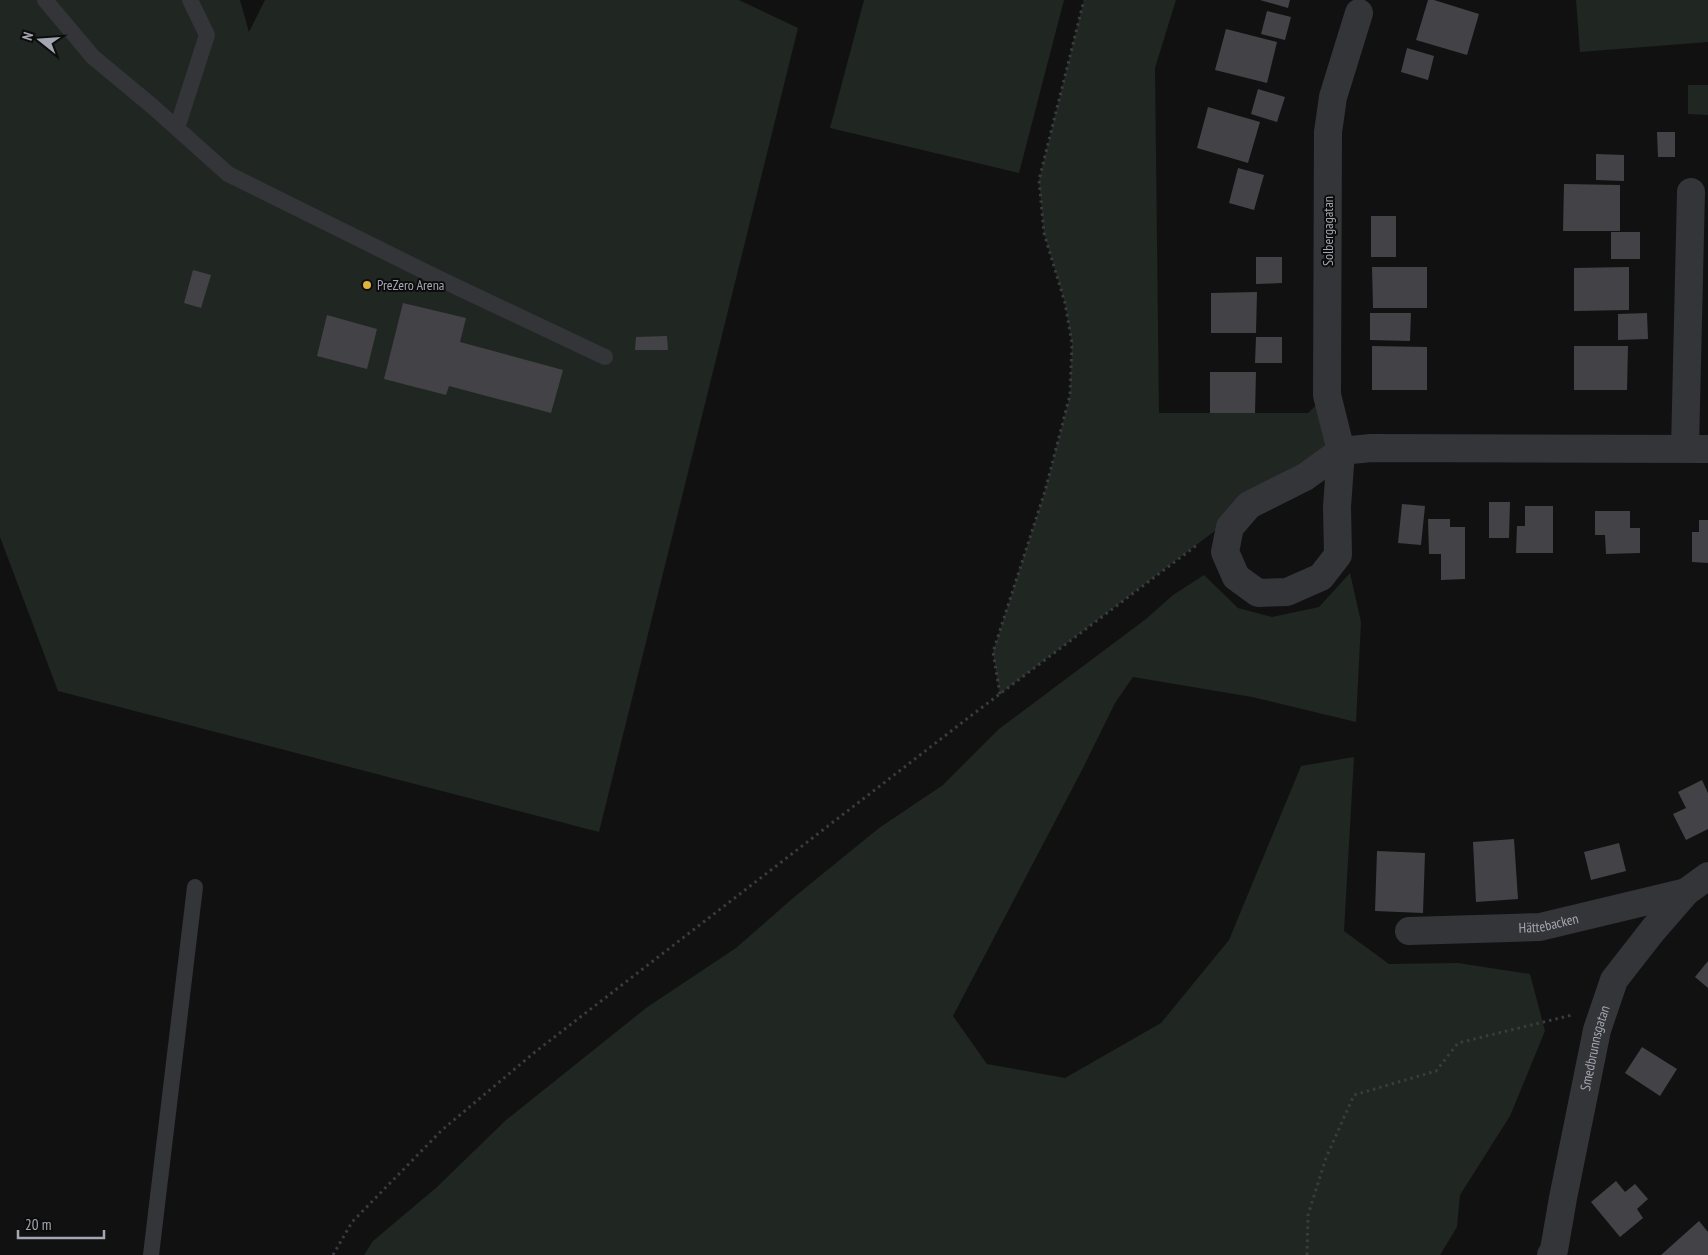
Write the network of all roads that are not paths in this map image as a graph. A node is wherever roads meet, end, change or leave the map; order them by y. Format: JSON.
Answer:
{"nodes":[{"id":1,"x":45,"y":0,"type":"edge"},
{"id":2,"x":190,"y":0,"type":"edge"},
{"id":3,"x":1359,"y":13,"type":"dead end"},
{"id":4,"x":177,"y":128,"type":"junction"},
{"id":5,"x":1692,"y":192,"type":"dead end"},
{"id":6,"x":605,"y":357,"type":"dead end"},
{"id":7,"x":1696,"y":449,"type":"edge"},
{"id":8,"x":1341,"y":450,"type":"junction"},
{"id":9,"x":1708,"y":876,"type":"edge"},
{"id":10,"x":195,"y":887,"type":"dead end"},
{"id":11,"x":1686,"y":892,"type":"junction"},
{"id":12,"x":1408,"y":931,"type":"dead end"},
{"id":13,"x":152,"y":1255,"type":"edge"},
{"id":14,"x":1551,"y":1255,"type":"edge"}],
"edges":[{"from":1,"to":4,"type":"lane"},
{"from":2,"to":4,"type":"lane"},
{"from":3,"to":8,"type":"street","name":"Solbergagatan"},
{"from":4,"to":6,"type":"lane"},
{"from":5,"to":7,"type":"street"},
{"from":7,"to":8,"type":"street"},
{"from":8,"to":8,"type":"street","name":"Solbergagatan"},
{"from":9,"to":11,"type":"street","name":"Smedbrunnsgatan"},
{"from":10,"to":13,"type":"lane"},
{"from":11,"to":12,"type":"street","name":"Hättebacken"},
{"from":11,"to":14,"type":"street","name":"Smedbrunnsgatan"}]}
